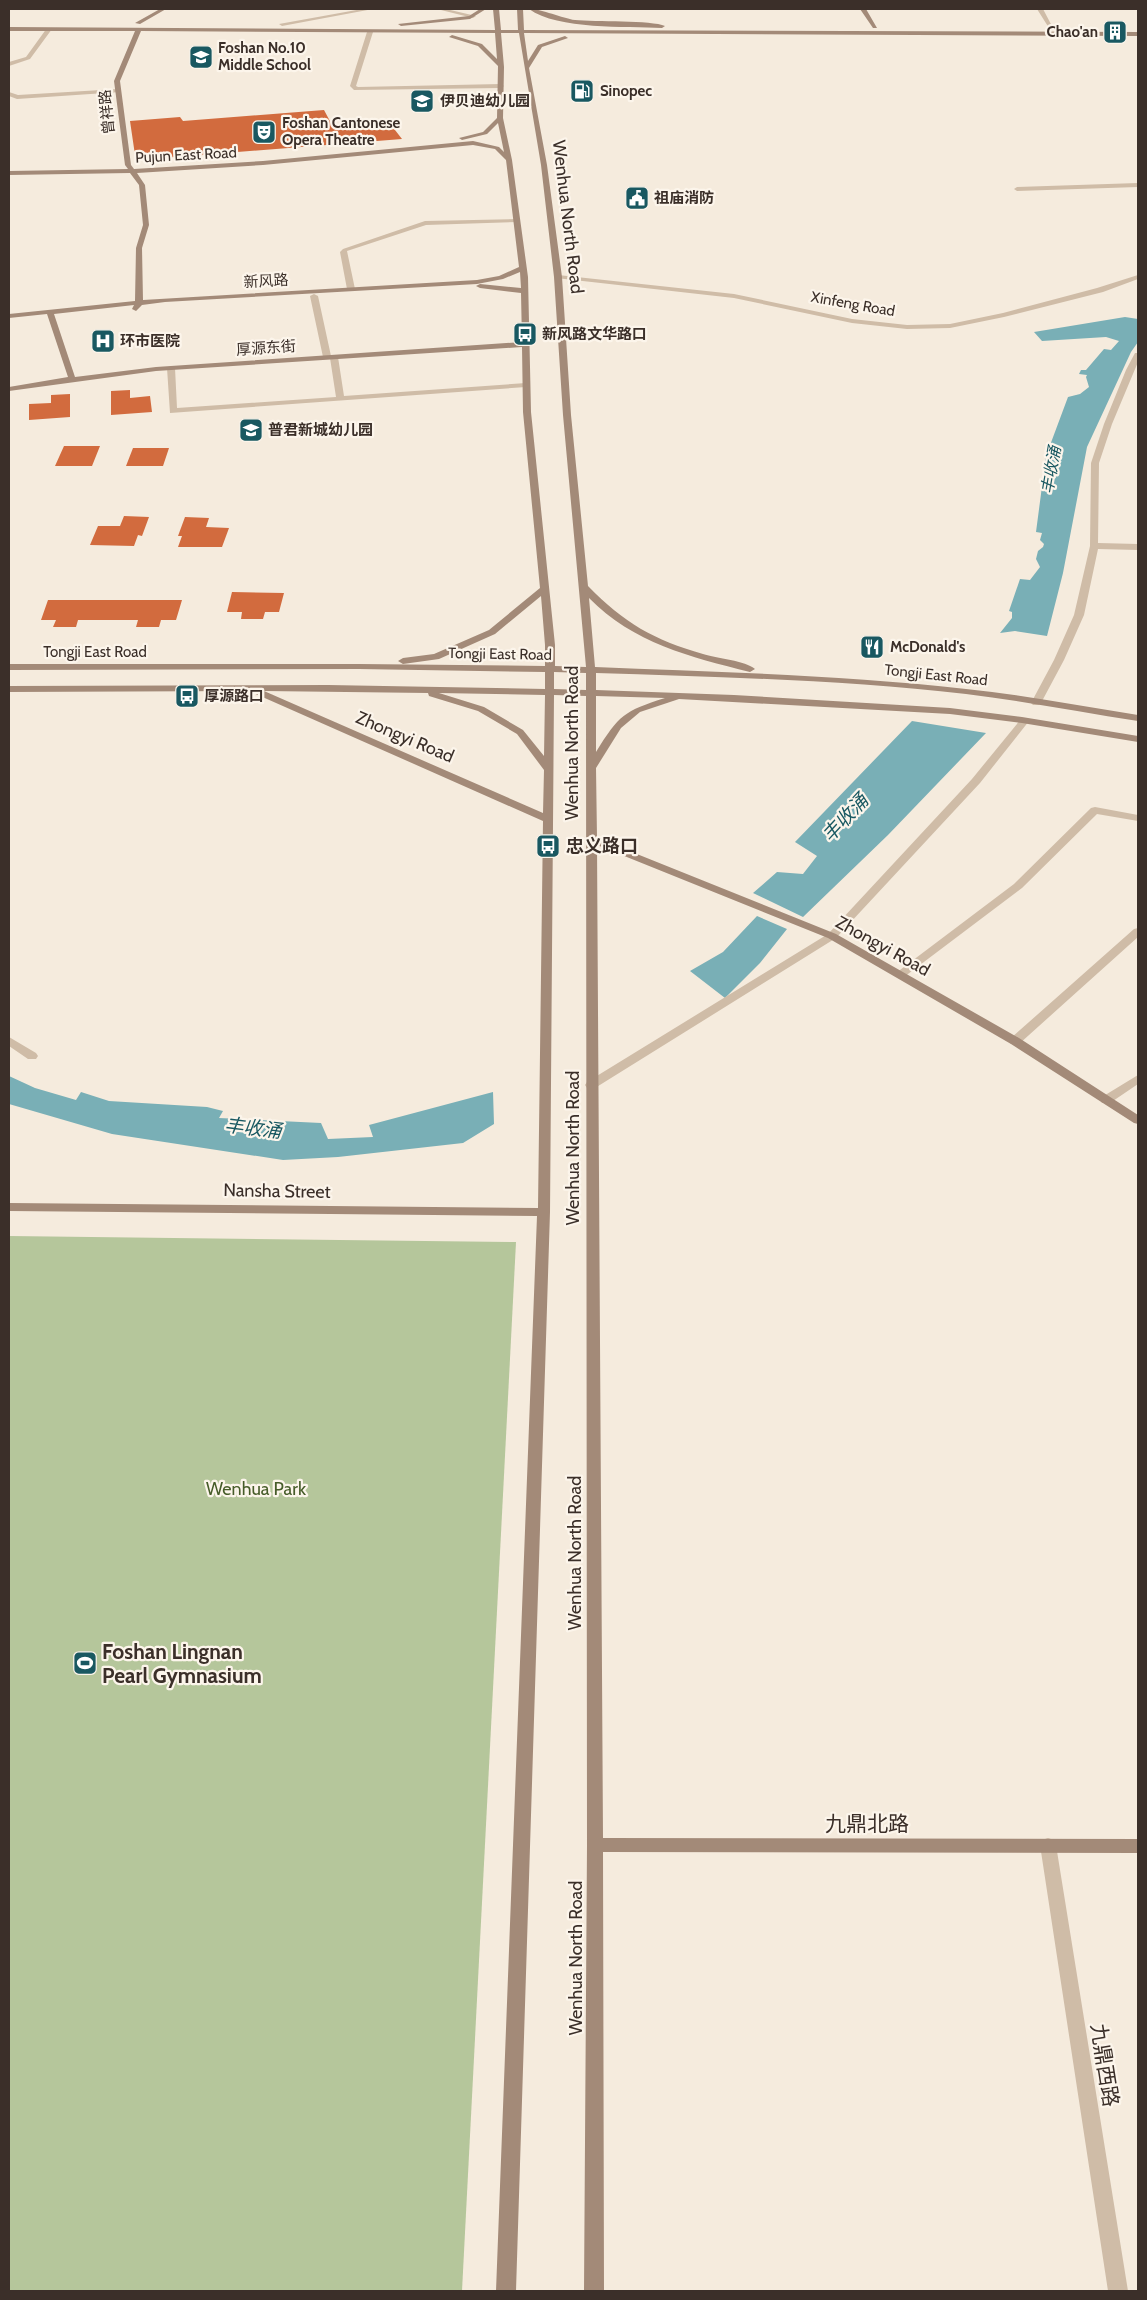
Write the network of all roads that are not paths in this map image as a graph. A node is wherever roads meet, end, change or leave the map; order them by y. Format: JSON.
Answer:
{"nodes":[{"id":1,"x":163,"y":9,"type":"edge"},
{"id":2,"x":370,"y":9,"type":"edge"},
{"id":3,"x":440,"y":9,"type":"edge"},
{"id":4,"x":483,"y":9,"type":"edge"},
{"id":5,"x":496,"y":9,"type":"edge"},
{"id":6,"x":520,"y":9,"type":"edge"},
{"id":7,"x":532,"y":9,"type":"edge"},
{"id":8,"x":863,"y":9,"type":"edge"},
{"id":9,"x":1040,"y":9,"type":"edge"},
{"id":10,"x":473,"y":16,"type":"junction"},
{"id":11,"x":9,"y":22,"type":"edge"},
{"id":12,"x":282,"y":24,"type":"junction"},
{"id":13,"x":381,"y":24,"type":"junction"},
{"id":14,"x":139,"y":26,"type":"junction"},
{"id":15,"x":669,"y":26,"type":"junction"},
{"id":16,"x":875,"y":27,"type":"junction"},
{"id":17,"x":1051,"y":28,"type":"junction"},
{"id":18,"x":1138,"y":28,"type":"edge"},
{"id":19,"x":9,"y":29,"type":"edge"},
{"id":20,"x":49,"y":29,"type":"junction"},
{"id":21,"x":498,"y":29,"type":"junction"},
{"id":22,"x":521,"y":29,"type":"junction"},
{"id":23,"x":358,"y":31,"type":"junction"},
{"id":24,"x":370,"y":32,"type":"junction"},
{"id":25,"x":614,"y":33,"type":"junction"},
{"id":26,"x":1138,"y":34,"type":"edge"},
{"id":27,"x":9,"y":64,"type":"edge"},
{"id":28,"x":501,"y":67,"type":"junction"},
{"id":29,"x":526,"y":68,"type":"junction"},
{"id":30,"x":501,"y":86,"type":"junction"},
{"id":31,"x":118,"y":91,"type":"junction"},
{"id":32,"x":9,"y":94,"type":"edge"},
{"id":33,"x":500,"y":118,"type":"junction"},
{"id":34,"x":471,"y":140,"type":"junction"},
{"id":35,"x":509,"y":160,"type":"junction"},
{"id":36,"x":9,"y":166,"type":"edge"},
{"id":37,"x":130,"y":168,"type":"junction"},
{"id":38,"x":9,"y":172,"type":"edge"},
{"id":39,"x":1138,"y":185,"type":"edge"},
{"id":40,"x":1017,"y":189,"type":"dead end"},
{"id":41,"x":517,"y":221,"type":"junction"},
{"id":42,"x":523,"y":268,"type":"junction"},
{"id":43,"x":558,"y":277,"type":"junction"},
{"id":44,"x":1138,"y":277,"type":"edge"},
{"id":45,"x":350,"y":290,"type":"junction"},
{"id":46,"x":524,"y":291,"type":"junction"},
{"id":47,"x":314,"y":296,"type":"junction"},
{"id":48,"x":137,"y":306,"type":"junction"},
{"id":49,"x":51,"y":314,"type":"junction"},
{"id":50,"x":9,"y":316,"type":"edge"},
{"id":51,"x":9,"y":322,"type":"edge"},
{"id":52,"x":526,"y":344,"type":"junction"},
{"id":53,"x":1138,"y":355,"type":"edge"},
{"id":54,"x":330,"y":357,"type":"junction"},
{"id":55,"x":171,"y":368,"type":"junction"},
{"id":56,"x":72,"y":379,"type":"junction"},
{"id":57,"x":526,"y":385,"type":"junction"},
{"id":58,"x":9,"y":389,"type":"edge"},
{"id":59,"x":340,"y":397,"type":"junction"},
{"id":60,"x":1094,"y":546,"type":"junction"},
{"id":61,"x":1138,"y":547,"type":"edge"},
{"id":62,"x":583,"y":587,"type":"junction"},
{"id":63,"x":544,"y":589,"type":"junction"},
{"id":64,"x":9,"y":667,"type":"edge"},
{"id":65,"x":363,"y":667,"type":"junction"},
{"id":66,"x":549,"y":670,"type":"junction"},
{"id":67,"x":591,"y":671,"type":"junction"},
{"id":68,"x":787,"y":678,"type":"junction"},
{"id":69,"x":248,"y":688,"type":"junction"},
{"id":70,"x":9,"y":689,"type":"edge"},
{"id":71,"x":417,"y":689,"type":"junction"},
{"id":72,"x":550,"y":692,"type":"junction"},
{"id":73,"x":591,"y":693,"type":"junction"},
{"id":74,"x":684,"y":696,"type":"junction"},
{"id":75,"x":1035,"y":703,"type":"junction"},
{"id":76,"x":1138,"y":718,"type":"edge"},
{"id":77,"x":1023,"y":720,"type":"junction"},
{"id":78,"x":1138,"y":739,"type":"edge"},
{"id":79,"x":591,"y":769,"type":"junction"},
{"id":80,"x":549,"y":770,"type":"junction"},
{"id":81,"x":1138,"y":818,"type":"edge"},
{"id":82,"x":548,"y":819,"type":"junction"},
{"id":83,"x":591,"y":839,"type":"junction"},
{"id":84,"x":1138,"y":931,"type":"edge"},
{"id":85,"x":832,"y":936,"type":"junction"},
{"id":86,"x":900,"y":975,"type":"junction"},
{"id":87,"x":9,"y":1041,"type":"edge"},
{"id":88,"x":1014,"y":1041,"type":"junction"},
{"id":89,"x":32,"y":1056,"type":"dead end"},
{"id":90,"x":1138,"y":1079,"type":"edge"},
{"id":91,"x":591,"y":1085,"type":"junction"},
{"id":92,"x":1106,"y":1100,"type":"junction"},
{"id":93,"x":1138,"y":1120,"type":"edge"},
{"id":94,"x":9,"y":1207,"type":"edge"},
{"id":95,"x":544,"y":1212,"type":"junction"},
{"id":96,"x":595,"y":1845,"type":"junction"},
{"id":97,"x":1048,"y":1845,"type":"junction"},
{"id":98,"x":1138,"y":1846,"type":"edge"},
{"id":99,"x":506,"y":2291,"type":"edge"},
{"id":100,"x":594,"y":2291,"type":"edge"},
{"id":101,"x":1118,"y":2291,"type":"edge"}],
"edges":[{"from":1,"to":14,"type":"main road"},
{"from":2,"to":12,"type":"street"},
{"from":3,"to":10,"type":"street"},
{"from":4,"to":10,"type":"main road"},
{"from":5,"to":21,"type":"main road","name":"Wenhua North Road"},
{"from":6,"to":22,"type":"main road","name":"Wenhua North Road"},
{"from":7,"to":15,"type":"main road"},
{"from":8,"to":16,"type":"main road"},
{"from":9,"to":17,"type":"street"},
{"from":10,"to":13,"type":"main road"},
{"from":11,"to":14,"type":"main road"},
{"from":12,"to":13,"type":"main road"},
{"from":12,"to":14,"type":"main road"},
{"from":13,"to":21,"type":"main road"},
{"from":14,"to":20,"type":"main road"},
{"from":14,"to":23,"type":"main road"},
{"from":14,"to":31,"type":"main road","name":"曾祥路"},
{"from":15,"to":16,"type":"main road"},
{"from":15,"to":22,"type":"main road"},
{"from":16,"to":17,"type":"main road"},
{"from":17,"to":18,"type":"main road"},
{"from":19,"to":20,"type":"main road"},
{"from":20,"to":27,"type":"street"},
{"from":21,"to":22,"type":"main road"},
{"from":21,"to":23,"type":"main road"},
{"from":21,"to":28,"type":"main road","name":"Wenhua North Road"},
{"from":22,"to":25,"type":"main road"},
{"from":22,"to":29,"type":"main road","name":"Wenhua North Road"},
{"from":23,"to":24,"type":"main road"},
{"from":24,"to":28,"type":"main road"},
{"from":24,"to":30,"type":"street"},
{"from":25,"to":26,"type":"main road"},
{"from":25,"to":29,"type":"main road"},
{"from":28,"to":30,"type":"main road","name":"Wenhua North Road"},
{"from":29,"to":43,"type":"main road","name":"Wenhua North Road"},
{"from":30,"to":33,"type":"main road","name":"Wenhua North Road"},
{"from":31,"to":32,"type":"street"},
{"from":31,"to":37,"type":"main road","name":"曾祥路"},
{"from":33,"to":34,"type":"main road","name":"Pujun East Road"},
{"from":33,"to":35,"type":"main road","name":"Wenhua North Road"},
{"from":34,"to":35,"type":"main road","name":"Pujun East Road"},
{"from":34,"to":37,"type":"main road","name":"Pujun East Road"},
{"from":35,"to":41,"type":"main road","name":"Wenhua North Road"},
{"from":36,"to":37,"type":"main road","name":"Pujun East Road"},
{"from":37,"to":38,"type":"main road","name":"Pujun East Road"},
{"from":37,"to":48,"type":"main road","name":"曾祥路"},
{"from":39,"to":40,"type":"street"},
{"from":41,"to":42,"type":"main road","name":"Wenhua North Road"},
{"from":41,"to":45,"type":"street"},
{"from":42,"to":45,"type":"main road","name":"新风路"},
{"from":42,"to":46,"type":"main road","name":"Wenhua North Road"},
{"from":43,"to":44,"type":"street","name":"Xinfeng Road"},
{"from":43,"to":62,"type":"main road","name":"Wenhua North Road"},
{"from":45,"to":48,"type":"main road","name":"新风路"},
{"from":46,"to":47,"type":"main road","name":"新风路"},
{"from":46,"to":52,"type":"main road","name":"Wenhua North Road"},
{"from":47,"to":48,"type":"main road","name":"新风路"},
{"from":47,"to":54,"type":"street"},
{"from":48,"to":49,"type":"main road","name":"新风路"},
{"from":49,"to":50,"type":"main road","name":"新风路"},
{"from":49,"to":51,"type":"main road","name":"新风路"},
{"from":49,"to":56,"type":"main road"},
{"from":52,"to":54,"type":"main road","name":"厚源东街"},
{"from":52,"to":57,"type":"main road","name":"Wenhua North Road"},
{"from":53,"to":60,"type":"street"},
{"from":54,"to":55,"type":"main road","name":"厚源东街"},
{"from":54,"to":59,"type":"street"},
{"from":55,"to":56,"type":"main road","name":"厚源东街"},
{"from":55,"to":59,"type":"street"},
{"from":56,"to":58,"type":"main road","name":"厚源东街"},
{"from":57,"to":59,"type":"street"},
{"from":57,"to":63,"type":"main road","name":"Wenhua North Road"},
{"from":60,"to":61,"type":"street"},
{"from":60,"to":75,"type":"street"},
{"from":62,"to":67,"type":"main road","name":"Wenhua North Road"},
{"from":62,"to":68,"type":"main road"},
{"from":63,"to":65,"type":"main road"},
{"from":63,"to":66,"type":"main road","name":"Wenhua North Road"},
{"from":64,"to":65,"type":"main road","name":"Tongji East Road"},
{"from":65,"to":66,"type":"main road","name":"Tongji East Road"},
{"from":66,"to":67,"type":"main road","name":"Tongji East Road"},
{"from":66,"to":72,"type":"main road","name":"Wenhua North Road"},
{"from":67,"to":68,"type":"main road","name":"Tongji East Road"},
{"from":67,"to":73,"type":"main road","name":"Wenhua North Road"},
{"from":68,"to":75,"type":"main road","name":"Tongji East Road"},
{"from":69,"to":70,"type":"main road","name":"Tongji East Road"},
{"from":69,"to":71,"type":"main road","name":"Tongji East Road"},
{"from":69,"to":82,"type":"main road","name":"Zhongyi Road"},
{"from":71,"to":72,"type":"main road","name":"Tongji East Road"},
{"from":71,"to":80,"type":"main road"},
{"from":72,"to":73,"type":"main road","name":"Tongji East Road"},
{"from":72,"to":80,"type":"main road","name":"Wenhua North Road"},
{"from":73,"to":74,"type":"main road","name":"Tongji East Road"},
{"from":73,"to":79,"type":"main road","name":"Wenhua North Road"},
{"from":74,"to":77,"type":"main road","name":"Tongji East Road"},
{"from":74,"to":79,"type":"main road"},
{"from":75,"to":76,"type":"main road","name":"Tongji East Road"},
{"from":77,"to":78,"type":"main road","name":"Tongji East Road"},
{"from":77,"to":85,"type":"street"},
{"from":79,"to":83,"type":"main road","name":"Wenhua North Road"},
{"from":80,"to":82,"type":"main road","name":"Wenhua North Road"},
{"from":81,"to":86,"type":"street"},
{"from":82,"to":95,"type":"main road","name":"Wenhua North Road"},
{"from":83,"to":85,"type":"main road","name":"Zhongyi Road"},
{"from":83,"to":91,"type":"main road","name":"Wenhua North Road"},
{"from":84,"to":88,"type":"street"},
{"from":85,"to":86,"type":"main road","name":"Zhongyi Road"},
{"from":85,"to":91,"type":"street"},
{"from":86,"to":88,"type":"main road","name":"Zhongyi Road"},
{"from":87,"to":89,"type":"street"},
{"from":88,"to":92,"type":"main road","name":"Zhongyi Road"},
{"from":90,"to":92,"type":"street"},
{"from":91,"to":96,"type":"main road","name":"Wenhua North Road"},
{"from":92,"to":93,"type":"main road","name":"Zhongyi Road"},
{"from":94,"to":95,"type":"main road","name":"Nansha Street"},
{"from":95,"to":99,"type":"main road","name":"Wenhua North Road"},
{"from":96,"to":97,"type":"main road","name":"九鼎北路"},
{"from":96,"to":100,"type":"main road","name":"Wenhua North Road"},
{"from":97,"to":98,"type":"main road","name":"九鼎北路"},
{"from":97,"to":101,"type":"street","name":"九鼎西路"}]}
